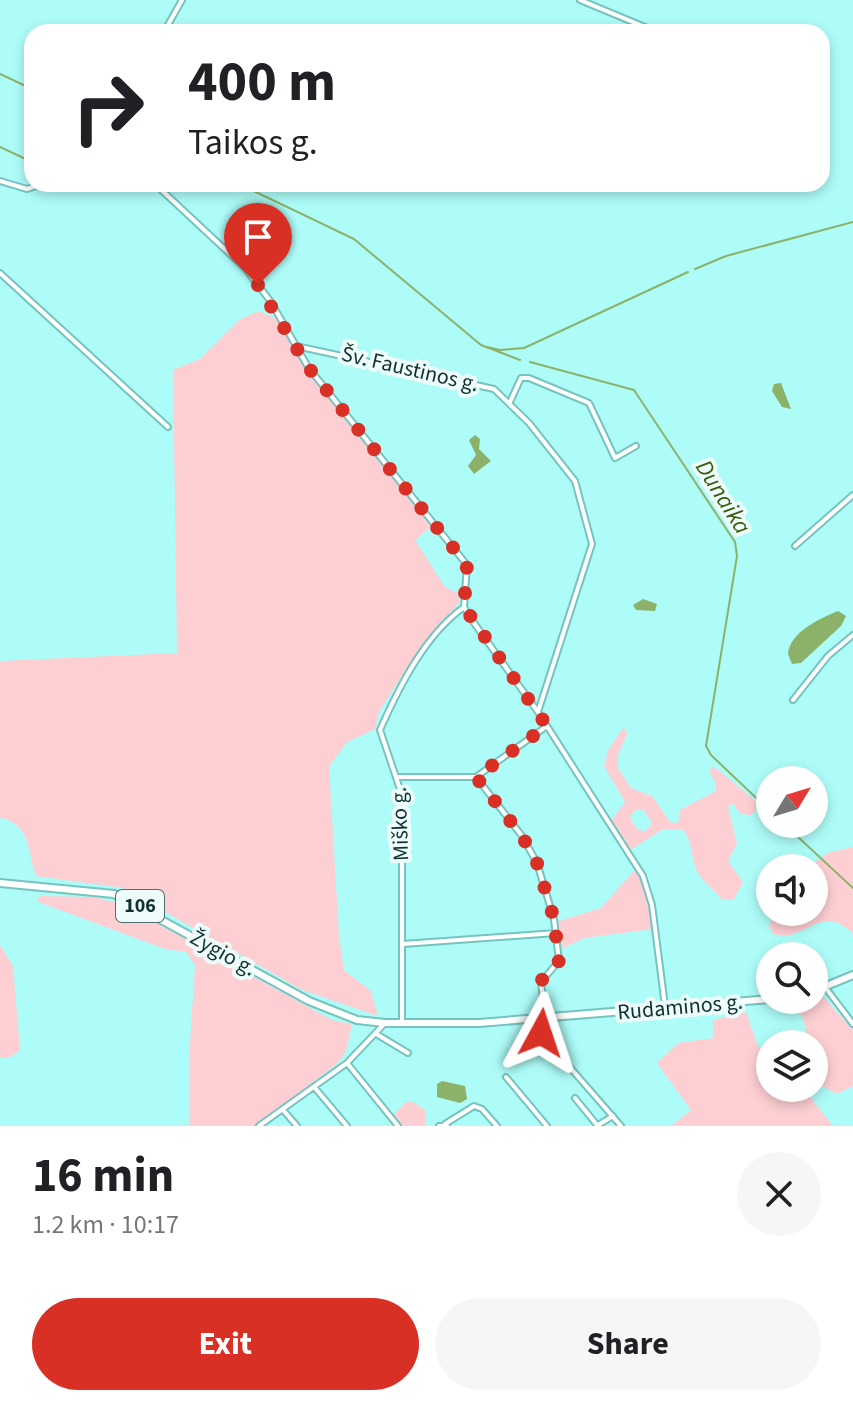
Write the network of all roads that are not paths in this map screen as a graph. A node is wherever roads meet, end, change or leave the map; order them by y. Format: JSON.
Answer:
{"nodes":[{"id":1,"x":182,"y":0,"type":"edge"},
{"id":2,"x":580,"y":0,"type":"edge"},
{"id":3,"x":168,"y":24,"type":"edge"},
{"id":4,"x":638,"y":24,"type":"edge"},
{"id":5,"x":0,"y":181,"type":"edge"},
{"id":6,"x":24,"y":188,"type":"edge"},
{"id":7,"x":164,"y":192,"type":"edge"},
{"id":8,"x":0,"y":273,"type":"edge"},
{"id":9,"x":296,"y":346,"type":"junction"},
{"id":10,"x":510,"y":402,"type":"junction"},
{"id":11,"x":168,"y":427,"type":"dead end"},
{"id":12,"x":636,"y":446,"type":"dead end"},
{"id":13,"x":853,"y":495,"type":"edge"},
{"id":14,"x":795,"y":546,"type":"dead end"},
{"id":15,"x":464,"y":607,"type":"junction"},
{"id":16,"x":853,"y":635,"type":"edge"},
{"id":17,"x":793,"y":700,"type":"dead end"},
{"id":18,"x":538,"y":712,"type":"junction"},
{"id":19,"x":547,"y":726,"type":"junction"},
{"id":20,"x":399,"y":777,"type":"junction"},
{"id":21,"x":476,"y":777,"type":"junction"},
{"id":22,"x":0,"y":883,"type":"edge"},
{"id":23,"x":556,"y":933,"type":"junction"},
{"id":24,"x":402,"y":944,"type":"junction"},
{"id":25,"x":853,"y":975,"type":"edge"},
{"id":26,"x":265,"y":976,"type":"joint"},
{"id":27,"x":828,"y":986,"type":"edge"},
{"id":28,"x":828,"y":991,"type":"edge"},
{"id":29,"x":756,"y":1000,"type":"edge"},
{"id":30,"x":665,"y":1009,"type":"junction"},
{"id":31,"x":545,"y":1018,"type":"junction"},
{"id":32,"x":536,"y":1019,"type":"junction"},
{"id":33,"x":385,"y":1023,"type":"junction"},
{"id":34,"x":402,"y":1024,"type":"junction"},
{"id":35,"x":853,"y":1024,"type":"edge"},
{"id":36,"x":378,"y":1035,"type":"junction"},
{"id":37,"x":408,"y":1053,"type":"dead end"},
{"id":38,"x":347,"y":1063,"type":"junction"},
{"id":39,"x":506,"y":1077,"type":"dead end"},
{"id":40,"x":315,"y":1088,"type":"junction"},
{"id":41,"x":575,"y":1098,"type":"dead end"},
{"id":42,"x":283,"y":1110,"type":"junction"},
{"id":43,"x":613,"y":1116,"type":"junction"},
{"id":44,"x":446,"y":1125,"type":"edge"},
{"id":45,"x":259,"y":1126,"type":"edge"},
{"id":46,"x":297,"y":1126,"type":"edge"},
{"id":47,"x":347,"y":1126,"type":"edge"},
{"id":48,"x":398,"y":1126,"type":"edge"},
{"id":49,"x":439,"y":1126,"type":"edge"},
{"id":50,"x":497,"y":1126,"type":"edge"},
{"id":51,"x":547,"y":1126,"type":"edge"},
{"id":52,"x":596,"y":1126,"type":"edge"},
{"id":53,"x":621,"y":1126,"type":"edge"}],
"edges":[{"from":1,"to":3,"type":"street"},
{"from":2,"to":4,"type":"street"},
{"from":5,"to":6,"type":"street"},
{"from":7,"to":9,"type":"street","name":"Šv. Faustinos g."},
{"from":8,"to":11,"type":"street"},
{"from":9,"to":10,"type":"street","name":"Šv. Faustinos g."},
{"from":9,"to":15,"type":"street","name":"Šv. Faustinos g."},
{"from":10,"to":12,"type":"street"},
{"from":10,"to":18,"type":"street","name":"Šv. Faustinos g."},
{"from":13,"to":14,"type":"street"},
{"from":15,"to":18,"type":"street"},
{"from":15,"to":20,"type":"street","name":"Miško g."},
{"from":16,"to":17,"type":"street"},
{"from":18,"to":19,"type":"street"},
{"from":19,"to":21,"type":"street"},
{"from":19,"to":30,"type":"street"},
{"from":20,"to":21,"type":"street"},
{"from":20,"to":24,"type":"street","name":"Miško g."},
{"from":21,"to":23,"type":"street"},
{"from":22,"to":26,"type":"main road","name":"Žygio g.","number":"106"},
{"from":23,"to":24,"type":"street"},
{"from":23,"to":31,"type":"street"},
{"from":24,"to":34,"type":"street","name":"Miško g."},
{"from":25,"to":27,"type":"main road"},
{"from":26,"to":33,"type":"main road","name":"Rudaminos g.","number":"106"},
{"from":28,"to":35,"type":"street"},
{"from":29,"to":30,"type":"main road","name":"Rudaminos g.","number":"106"},
{"from":30,"to":31,"type":"main road","name":"Rudaminos g.","number":"106"},
{"from":31,"to":32,"type":"main road","name":"Rudaminos g.","number":"106"},
{"from":32,"to":34,"type":"main road","name":"Rudaminos g.","number":"106"},
{"from":32,"to":43,"type":"street"},
{"from":33,"to":34,"type":"main road","name":"Rudaminos g.","number":"106"},
{"from":33,"to":36,"type":"street"},
{"from":36,"to":37,"type":"street"},
{"from":36,"to":38,"type":"street"},
{"from":38,"to":40,"type":"street"},
{"from":38,"to":48,"type":"street"},
{"from":39,"to":51,"type":"street"},
{"from":40,"to":42,"type":"street"},
{"from":40,"to":47,"type":"street"},
{"from":41,"to":52,"type":"street"},
{"from":42,"to":45,"type":"street"},
{"from":42,"to":46,"type":"street"},
{"from":43,"to":52,"type":"street"},
{"from":43,"to":53,"type":"street"},
{"from":44,"to":49,"type":"street"},
{"from":44,"to":50,"type":"street"}]}
